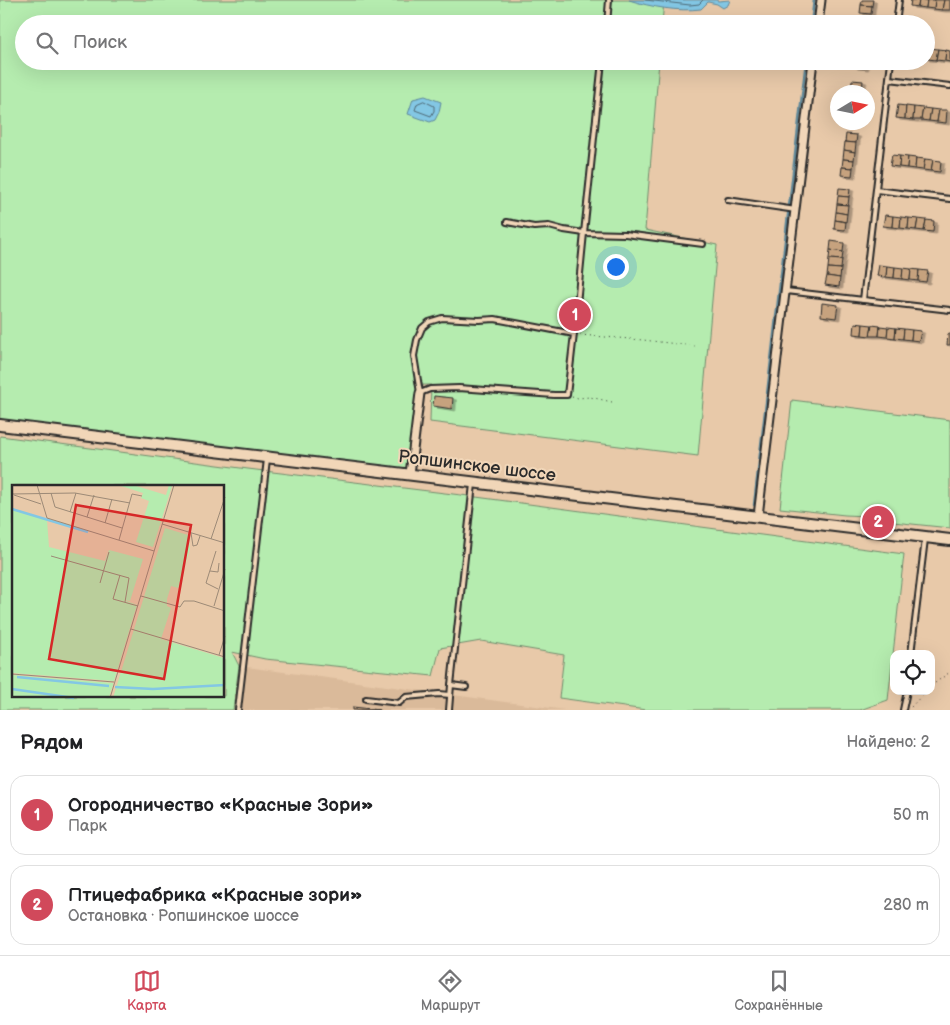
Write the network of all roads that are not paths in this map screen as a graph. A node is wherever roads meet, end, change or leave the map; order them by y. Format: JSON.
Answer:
{"nodes":[{"id":1,"x":609,"y":0,"type":"edge"},
{"id":2,"x":821,"y":0,"type":"edge"},
{"id":3,"x":898,"y":0,"type":"edge"},
{"id":4,"x":607,"y":15,"type":"edge"},
{"id":5,"x":819,"y":15,"type":"edge"},
{"id":6,"x":897,"y":15,"type":"edge"},
{"id":7,"x":601,"y":70,"type":"edge"},
{"id":8,"x":812,"y":70,"type":"edge"},
{"id":9,"x":890,"y":70,"type":"edge"},
{"id":10,"x":889,"y":79,"type":"junction"},
{"id":11,"x":950,"y":86,"type":"edge"},
{"id":12,"x":876,"y":190,"type":"junction"},
{"id":13,"x":950,"y":198,"type":"edge"},
{"id":14,"x":728,"y":200,"type":"dead end"},
{"id":15,"x":796,"y":210,"type":"junction"},
{"id":16,"x":506,"y":222,"type":"dead end"},
{"id":17,"x":584,"y":233,"type":"junction"},
{"id":18,"x":703,"y":244,"type":"dead end"},
{"id":19,"x":786,"y":291,"type":"junction"},
{"id":20,"x":863,"y":300,"type":"junction"},
{"id":21,"x":950,"y":310,"type":"edge"},
{"id":22,"x":574,"y":334,"type":"junction"},
{"id":23,"x":420,"y":393,"type":"junction"},
{"id":24,"x":0,"y":425,"type":"edge"},
{"id":25,"x":267,"y":457,"type":"junction"},
{"id":26,"x":410,"y":474,"type":"junction"},
{"id":27,"x":473,"y":482,"type":"junction"},
{"id":28,"x":758,"y":516,"type":"junction"},
{"id":29,"x":925,"y":537,"type":"junction"},
{"id":30,"x":950,"y":540,"type":"edge"},
{"id":31,"x":911,"y":650,"type":"edge"},
{"id":32,"x":451,"y":685,"type":"junction"},
{"id":33,"x":466,"y":688,"type":"dead end"},
{"id":34,"x":450,"y":695,"type":"junction"},
{"id":35,"x":906,"y":695,"type":"edge"},
{"id":36,"x":366,"y":699,"type":"dead end"},
{"id":37,"x":238,"y":710,"type":"edge"},
{"id":38,"x":449,"y":710,"type":"edge"},
{"id":39,"x":903,"y":710,"type":"edge"}],
"edges":[{"from":1,"to":4,"type":"lane"},
{"from":2,"to":5,"type":"street"},
{"from":3,"to":6,"type":"lane"},
{"from":7,"to":17,"type":"lane"},
{"from":8,"to":15,"type":"street"},
{"from":9,"to":10,"type":"lane"},
{"from":10,"to":11,"type":"lane"},
{"from":10,"to":12,"type":"lane"},
{"from":12,"to":13,"type":"lane"},
{"from":12,"to":20,"type":"lane"},
{"from":14,"to":15,"type":"lane"},
{"from":15,"to":19,"type":"street"},
{"from":16,"to":17,"type":"lane"},
{"from":17,"to":18,"type":"lane"},
{"from":17,"to":22,"type":"lane"},
{"from":19,"to":20,"type":"lane"},
{"from":19,"to":28,"type":"street"},
{"from":20,"to":21,"type":"lane"},
{"from":22,"to":23,"type":"lane"},
{"from":22,"to":23,"type":"lane"},
{"from":23,"to":26,"type":"street"},
{"from":24,"to":25,"type":"main road","name":"Ропшинское шоссе"},
{"from":25,"to":26,"type":"main road","name":"Ропшинское шоссе"},
{"from":25,"to":37,"type":"lane"},
{"from":26,"to":27,"type":"main road","name":"Ропшинское шоссе"},
{"from":27,"to":28,"type":"main road","name":"Ропшинское шоссе"},
{"from":27,"to":32,"type":"lane"},
{"from":28,"to":29,"type":"main road","name":"Ропшинское шоссе"},
{"from":29,"to":30,"type":"main road","name":"Ропшинское шоссе"},
{"from":29,"to":31,"type":"lane"},
{"from":32,"to":33,"type":"lane"},
{"from":32,"to":34,"type":"lane"},
{"from":34,"to":36,"type":"lane"},
{"from":34,"to":38,"type":"lane"},
{"from":35,"to":39,"type":"lane"}]}
